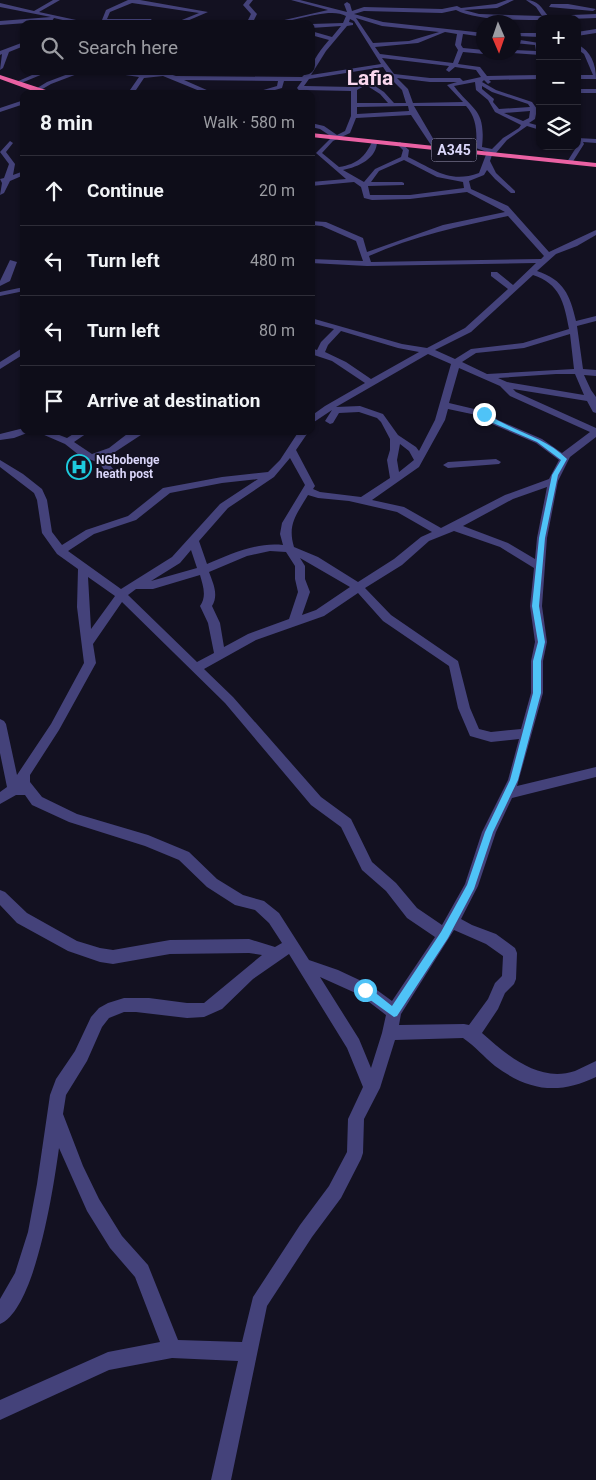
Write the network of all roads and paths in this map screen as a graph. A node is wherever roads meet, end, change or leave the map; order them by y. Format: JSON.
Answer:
{"nodes":[{"id":1,"x":57,"y":0,"type":"edge"},
{"id":2,"x":137,"y":0,"type":"edge"},
{"id":3,"x":250,"y":0,"type":"edge"},
{"id":4,"x":294,"y":0,"type":"edge"},
{"id":5,"x":511,"y":0,"type":"edge"},
{"id":6,"x":529,"y":0,"type":"edge"},
{"id":7,"x":127,"y":1,"type":"edge"},
{"id":8,"x":308,"y":1,"type":"edge"},
{"id":9,"x":460,"y":2,"type":"dead end"},
{"id":10,"x":204,"y":4,"type":"dead end"},
{"id":11,"x":0,"y":5,"type":"edge"},
{"id":12,"x":552,"y":6,"type":"dead end"},
{"id":13,"x":568,"y":6,"type":"dead end"},
{"id":14,"x":444,"y":7,"type":"dead end"},
{"id":15,"x":481,"y":7,"type":"junction"},
{"id":16,"x":576,"y":7,"type":"junction"},
{"id":17,"x":457,"y":8,"type":"junction"},
{"id":18,"x":337,"y":9,"type":"junction"},
{"id":19,"x":352,"y":10,"type":"junction"},
{"id":20,"x":596,"y":10,"type":"edge"},
{"id":21,"x":36,"y":11,"type":"junction"},
{"id":22,"x":205,"y":12,"type":"junction"},
{"id":23,"x":545,"y":15,"type":"edge"},
{"id":24,"x":381,"y":16,"type":"dead end"},
{"id":25,"x":582,"y":16,"type":"joint"},
{"id":26,"x":596,"y":16,"type":"edge"},
{"id":27,"x":67,"y":18,"type":"junction"},
{"id":28,"x":536,"y":18,"type":"edge"},
{"id":29,"x":42,"y":20,"type":"edge"},
{"id":30,"x":75,"y":20,"type":"edge"},
{"id":31,"x":105,"y":20,"type":"edge"},
{"id":32,"x":185,"y":20,"type":"edge"},
{"id":33,"x":251,"y":20,"type":"edge"},
{"id":34,"x":288,"y":20,"type":"edge"},
{"id":35,"x":16,"y":22,"type":"junction"},
{"id":36,"x":20,"y":22,"type":"edge"},
{"id":37,"x":596,"y":22,"type":"edge"},
{"id":38,"x":0,"y":23,"type":"edge"},
{"id":39,"x":20,"y":23,"type":"edge"},
{"id":40,"x":345,"y":23,"type":"junction"},
{"id":41,"x":382,"y":24,"type":"junction"},
{"id":42,"x":360,"y":25,"type":"junction"},
{"id":43,"x":315,"y":26,"type":"edge"},
{"id":44,"x":444,"y":31,"type":"junction"},
{"id":45,"x":596,"y":31,"type":"edge"},
{"id":46,"x":460,"y":33,"type":"junction"},
{"id":47,"x":581,"y":33,"type":"edge"},
{"id":48,"x":315,"y":34,"type":"edge"},
{"id":49,"x":476,"y":35,"type":"edge"},
{"id":50,"x":521,"y":35,"type":"edge"},
{"id":51,"x":536,"y":35,"type":"edge"},
{"id":52,"x":333,"y":39,"type":"junction"},
{"id":53,"x":521,"y":42,"type":"edge"},
{"id":54,"x":320,"y":43,"type":"dead end"},
{"id":55,"x":536,"y":43,"type":"edge"},
{"id":56,"x":329,"y":45,"type":"junction"},
{"id":57,"x":372,"y":45,"type":"junction"},
{"id":58,"x":20,"y":46,"type":"edge"},
{"id":59,"x":581,"y":49,"type":"edge"},
{"id":60,"x":460,"y":50,"type":"junction"},
{"id":61,"x":476,"y":51,"type":"edge"},
{"id":62,"x":3,"y":52,"type":"edge"},
{"id":63,"x":521,"y":52,"type":"edge"},
{"id":64,"x":581,"y":52,"type":"edge"},
{"id":65,"x":536,"y":53,"type":"edge"},
{"id":66,"x":586,"y":53,"type":"junction"},
{"id":67,"x":596,"y":53,"type":"edge"},
{"id":68,"x":378,"y":56,"type":"junction"},
{"id":69,"x":455,"y":64,"type":"junction"},
{"id":70,"x":386,"y":65,"type":"junction"},
{"id":71,"x":0,"y":68,"type":"edge"},
{"id":72,"x":315,"y":68,"type":"edge"},
{"id":73,"x":447,"y":72,"type":"junction"},
{"id":74,"x":37,"y":75,"type":"edge"},
{"id":75,"x":62,"y":75,"type":"edge"},
{"id":76,"x":72,"y":75,"type":"edge"},
{"id":77,"x":143,"y":75,"type":"edge"},
{"id":78,"x":166,"y":75,"type":"edge"},
{"id":79,"x":173,"y":75,"type":"edge"},
{"id":80,"x":199,"y":75,"type":"edge"},
{"id":81,"x":207,"y":75,"type":"edge"},
{"id":82,"x":222,"y":75,"type":"edge"},
{"id":83,"x":310,"y":75,"type":"edge"},
{"id":84,"x":594,"y":76,"type":"edge"},
{"id":85,"x":0,"y":77,"type":"edge"},
{"id":86,"x":67,"y":77,"type":"junction"},
{"id":87,"x":481,"y":77,"type":"junction"},
{"id":88,"x":536,"y":77,"type":"edge"},
{"id":89,"x":581,"y":77,"type":"edge"},
{"id":90,"x":176,"y":78,"type":"junction"},
{"id":91,"x":305,"y":78,"type":"junction"},
{"id":92,"x":395,"y":78,"type":"junction"},
{"id":93,"x":282,"y":79,"type":"junction"},
{"id":94,"x":430,"y":80,"type":"junction"},
{"id":95,"x":470,"y":80,"type":"junction"},
{"id":96,"x":17,"y":83,"type":"junction"},
{"id":97,"x":366,"y":83,"type":"junction"},
{"id":98,"x":300,"y":88,"type":"joint"},
{"id":99,"x":354,"y":89,"type":"junction"},
{"id":100,"x":37,"y":90,"type":"joint"},
{"id":101,"x":133,"y":90,"type":"edge"},
{"id":102,"x":201,"y":90,"type":"edge"},
{"id":103,"x":208,"y":90,"type":"edge"},
{"id":104,"x":268,"y":90,"type":"edge"},
{"id":105,"x":581,"y":91,"type":"edge"},
{"id":106,"x":596,"y":92,"type":"edge"},
{"id":107,"x":391,"y":103,"type":"junction"},
{"id":108,"x":20,"y":104,"type":"edge"},
{"id":109,"x":469,"y":104,"type":"junction"},
{"id":110,"x":354,"y":105,"type":"junction"},
{"id":111,"x":14,"y":106,"type":"junction"},
{"id":112,"x":410,"y":106,"type":"junction"},
{"id":113,"x":20,"y":109,"type":"edge"},
{"id":114,"x":534,"y":109,"type":"junction"},
{"id":115,"x":0,"y":110,"type":"edge"},
{"id":116,"x":496,"y":111,"type":"junction"},
{"id":117,"x":414,"y":114,"type":"junction"},
{"id":118,"x":354,"y":116,"type":"junction"},
{"id":119,"x":524,"y":123,"type":"junction"},
{"id":120,"x":315,"y":126,"type":"edge"},
{"id":121,"x":536,"y":127,"type":"edge"},
{"id":122,"x":315,"y":135,"type":"edge"},
{"id":123,"x":338,"y":137,"type":"junction"},
{"id":124,"x":581,"y":140,"type":"edge"},
{"id":125,"x":375,"y":141,"type":"junction"},
{"id":126,"x":596,"y":141,"type":"edge"},
{"id":127,"x":1,"y":142,"type":"edge"},
{"id":128,"x":400,"y":144,"type":"junction"},
{"id":129,"x":435,"y":147,"type":"junction"},
{"id":130,"x":577,"y":150,"type":"edge"},
{"id":131,"x":3,"y":155,"type":"edge"},
{"id":132,"x":367,"y":156,"type":"junction"},
{"id":133,"x":490,"y":156,"type":"junction"},
{"id":134,"x":377,"y":158,"type":"dead end"},
{"id":135,"x":404,"y":158,"type":"junction"},
{"id":136,"x":570,"y":162,"type":"junction"},
{"id":137,"x":596,"y":165,"type":"edge"},
{"id":138,"x":337,"y":169,"type":"junction"},
{"id":139,"x":20,"y":175,"type":"edge"},
{"id":140,"x":3,"y":180,"type":"edge"},
{"id":141,"x":354,"y":180,"type":"junction"},
{"id":142,"x":465,"y":180,"type":"junction"},
{"id":143,"x":315,"y":184,"type":"edge"},
{"id":144,"x":402,"y":184,"type":"dead end"},
{"id":145,"x":364,"y":185,"type":"junction"},
{"id":146,"x":468,"y":190,"type":"junction"},
{"id":147,"x":513,"y":192,"type":"dead end"},
{"id":148,"x":0,"y":193,"type":"edge"},
{"id":149,"x":511,"y":214,"type":"junction"},
{"id":150,"x":315,"y":223,"type":"edge"},
{"id":151,"x":596,"y":232,"type":"edge"},
{"id":152,"x":366,"y":255,"type":"junction"},
{"id":153,"x":546,"y":258,"type":"junction"},
{"id":154,"x":315,"y":261,"type":"edge"},
{"id":155,"x":13,"y":262,"type":"dead end"},
{"id":156,"x":367,"y":264,"type":"junction"},
{"id":157,"x":533,"y":272,"type":"junction"},
{"id":158,"x":494,"y":274,"type":"dead end"},
{"id":159,"x":0,"y":284,"type":"edge"},
{"id":160,"x":512,"y":288,"type":"junction"},
{"id":161,"x":20,"y":290,"type":"edge"},
{"id":162,"x":0,"y":294,"type":"edge"},
{"id":163,"x":596,"y":318,"type":"edge"},
{"id":164,"x":315,"y":321,"type":"edge"},
{"id":165,"x":340,"y":328,"type":"junction"},
{"id":166,"x":573,"y":328,"type":"junction"},
{"id":167,"x":315,"y":351,"type":"edge"},
{"id":168,"x":430,"y":351,"type":"junction"},
{"id":169,"x":322,"y":352,"type":"junction"},
{"id":170,"x":20,"y":353,"type":"edge"},
{"id":171,"x":456,"y":362,"type":"junction"},
{"id":172,"x":0,"y":366,"type":"edge"},
{"id":173,"x":579,"y":371,"type":"junction"},
{"id":174,"x":596,"y":373,"type":"edge"},
{"id":175,"x":482,"y":376,"type":"junction"},
{"id":176,"x":371,"y":383,"type":"junction"},
{"id":177,"x":503,"y":384,"type":"junction"},
{"id":178,"x":593,"y":398,"type":"edge"},
{"id":179,"x":444,"y":405,"type":"junction"},
{"id":180,"x":596,"y":410,"type":"edge"},
{"id":181,"x":324,"y":411,"type":"junction"},
{"id":182,"x":315,"y":412,"type":"edge"},
{"id":183,"x":315,"y":418,"type":"edge"},
{"id":184,"x":330,"y":421,"type":"dead end"},
{"id":185,"x":20,"y":432,"type":"edge"},
{"id":186,"x":596,"y":432,"type":"edge"},
{"id":187,"x":50,"y":435,"type":"edge"},
{"id":188,"x":79,"y":435,"type":"edge"},
{"id":189,"x":132,"y":435,"type":"edge"},
{"id":190,"x":301,"y":435,"type":"edge"},
{"id":191,"x":394,"y":436,"type":"junction"},
{"id":192,"x":0,"y":437,"type":"edge"},
{"id":193,"x":68,"y":442,"type":"junction"},
{"id":194,"x":291,"y":450,"type":"junction"},
{"id":195,"x":92,"y":457,"type":"junction"},
{"id":196,"x":564,"y":459,"type":"junction"},
{"id":197,"x":419,"y":460,"type":"junction"},
{"id":198,"x":496,"y":462,"type":"dead end"},
{"id":199,"x":0,"y":463,"type":"edge"},
{"id":200,"x":448,"y":465,"type":"dead end"},
{"id":201,"x":113,"y":475,"type":"dead end"},
{"id":202,"x":271,"y":475,"type":"junction"},
{"id":203,"x":395,"y":480,"type":"junction"},
{"id":204,"x":553,"y":481,"type":"junction"},
{"id":205,"x":306,"y":490,"type":"junction"},
{"id":206,"x":363,"y":501,"type":"junction"},
{"id":207,"x":454,"y":527,"type":"junction"},
{"id":208,"x":441,"y":533,"type":"junction"},
{"id":209,"x":194,"y":542,"type":"junction"},
{"id":210,"x":290,"y":549,"type":"junction"},
{"id":211,"x":61,"y":552,"type":"junction"},
{"id":212,"x":539,"y":566,"type":"junction"},
{"id":213,"x":83,"y":569,"type":"junction"},
{"id":214,"x":203,"y":570,"type":"junction"},
{"id":215,"x":358,"y":587,"type":"junction"},
{"id":216,"x":125,"y":591,"type":"junction"},
{"id":217,"x":294,"y":622,"type":"junction"},
{"id":218,"x":86,"y":644,"type":"junction"},
{"id":219,"x":220,"y":654,"type":"junction"},
{"id":220,"x":196,"y":668,"type":"junction"},
{"id":221,"x":0,"y":724,"type":"edge"},
{"id":222,"x":526,"y":732,"type":"junction"},
{"id":223,"x":596,"y":772,"type":"edge"},
{"id":224,"x":14,"y":789,"type":"junction"},
{"id":225,"x":29,"y":792,"type":"junction"},
{"id":226,"x":508,"y":794,"type":"junction"},
{"id":227,"x":0,"y":799,"type":"edge"},
{"id":228,"x":0,"y":896,"type":"edge"},
{"id":229,"x":448,"y":928,"type":"junction"},
{"id":230,"x":292,"y":945,"type":"junction"},
{"id":231,"x":276,"y":954,"type":"junction"},
{"id":232,"x":304,"y":965,"type":"junction"},
{"id":233,"x":394,"y":1012,"type":"junction"},
{"id":234,"x":390,"y":1033,"type":"junction"},
{"id":235,"x":472,"y":1034,"type":"junction"},
{"id":236,"x":596,"y":1069,"type":"edge"},
{"id":237,"x":372,"y":1088,"type":"junction"},
{"id":238,"x":55,"y":1116,"type":"junction"},
{"id":239,"x":0,"y":1315,"type":"edge"},
{"id":240,"x":172,"y":1349,"type":"junction"},
{"id":241,"x":249,"y":1352,"type":"junction"},
{"id":242,"x":0,"y":1410,"type":"edge"},
{"id":243,"x":221,"y":1480,"type":"edge"}],
"edges":[{"from":1,"to":21,"type":"street"},
{"from":2,"to":7,"type":"street"},
{"from":3,"to":33,"type":"street"},
{"from":4,"to":8,"type":"street"},
{"from":5,"to":15,"type":"street"},
{"from":6,"to":23,"type":"street"},
{"from":7,"to":22,"type":"street"},
{"from":7,"to":31,"type":"street"},
{"from":8,"to":18,"type":"street"},
{"from":9,"to":15,"type":"street"},
{"from":10,"to":22,"type":"street"},
{"from":11,"to":21,"type":"street"},
{"from":12,"to":16,"type":"street"},
{"from":13,"to":16,"type":"street"},
{"from":14,"to":17,"type":"street"},
{"from":15,"to":17,"type":"street"},
{"from":16,"to":20,"type":"street"},
{"from":17,"to":19,"type":"street"},
{"from":17,"to":28,"type":"street"},
{"from":18,"to":19,"type":"street"},
{"from":18,"to":34,"type":"street"},
{"from":18,"to":40,"type":"street"},
{"from":19,"to":24,"type":"street"},
{"from":19,"to":40,"type":"street"},
{"from":19,"to":41,"type":"street"},
{"from":19,"to":42,"type":"street"},
{"from":21,"to":27,"type":"street"},
{"from":22,"to":32,"type":"street"},
{"from":25,"to":26,"type":"street"},
{"from":25,"to":37,"type":"street"},
{"from":27,"to":29,"type":"street"},
{"from":27,"to":30,"type":"street"},
{"from":35,"to":36,"type":"street"},
{"from":35,"to":38,"type":"street"},
{"from":35,"to":39,"type":"street"},
{"from":40,"to":42,"type":"street"},
{"from":40,"to":43,"type":"street"},
{"from":40,"to":52,"type":"street"},
{"from":41,"to":42,"type":"street"},
{"from":41,"to":44,"type":"street"},
{"from":42,"to":57,"type":"street"},
{"from":44,"to":46,"type":"street"},
{"from":44,"to":57,"type":"street"},
{"from":45,"to":47,"type":"street"},
{"from":46,"to":49,"type":"street"},
{"from":46,"to":60,"type":"street"},
{"from":48,"to":52,"type":"street"},
{"from":50,"to":51,"type":"street"},
{"from":52,"to":56,"type":"street"},
{"from":53,"to":55,"type":"street"},
{"from":54,"to":56,"type":"street"},
{"from":56,"to":72,"type":"street"},
{"from":57,"to":68,"type":"street"},
{"from":58,"to":62,"type":"street"},
{"from":59,"to":66,"type":"street"},
{"from":60,"to":61,"type":"street"},
{"from":60,"to":69,"type":"street"},
{"from":62,"to":71,"type":"street"},
{"from":63,"to":65,"type":"street"},
{"from":64,"to":66,"type":"street"},
{"from":66,"to":67,"type":"street"},
{"from":66,"to":84,"type":"street"},
{"from":68,"to":69,"type":"street"},
{"from":68,"to":70,"type":"street"},
{"from":69,"to":73,"type":"street"},
{"from":69,"to":87,"type":"street"},
{"from":70,"to":91,"type":"street"},
{"from":70,"to":92,"type":"street"},
{"from":73,"to":87,"type":"street"},
{"from":73,"to":94,"type":"street"},
{"from":74,"to":96,"type":"street"},
{"from":75,"to":86,"type":"street"},
{"from":76,"to":86,"type":"street"},
{"from":77,"to":101,"type":"street"},
{"from":78,"to":90,"type":"street"},
{"from":79,"to":90,"type":"street"},
{"from":80,"to":90,"type":"street"},
{"from":81,"to":103,"type":"street"},
{"from":82,"to":93,"type":"street"},
{"from":83,"to":91,"type":"street"},
{"from":84,"to":89,"type":"street"},
{"from":84,"to":106,"type":"street"},
{"from":85,"to":96,"type":"highway"},
{"from":86,"to":100,"type":"street"},
{"from":87,"to":88,"type":"street"},
{"from":87,"to":95,"type":"street"},
{"from":87,"to":114,"type":"street"},
{"from":87,"to":116,"type":"street"},
{"from":90,"to":102,"type":"street"},
{"from":91,"to":93,"type":"street"},
{"from":91,"to":98,"type":"street"},
{"from":92,"to":94,"type":"street"},
{"from":92,"to":97,"type":"street"},
{"from":92,"to":112,"type":"street"},
{"from":93,"to":104,"type":"street"},
{"from":94,"to":95,"type":"street"},
{"from":95,"to":109,"type":"street"},
{"from":96,"to":100,"type":"highway"},
{"from":97,"to":99,"type":"street"},
{"from":97,"to":107,"type":"street"},
{"from":98,"to":99,"type":"street"},
{"from":99,"to":110,"type":"street"},
{"from":105,"to":106,"type":"street"},
{"from":107,"to":110,"type":"street"},
{"from":107,"to":112,"type":"street"},
{"from":108,"to":111,"type":"street"},
{"from":109,"to":112,"type":"street"},
{"from":109,"to":133,"type":"street"},
{"from":110,"to":118,"type":"street"},
{"from":111,"to":113,"type":"street"},
{"from":111,"to":115,"type":"street"},
{"from":112,"to":117,"type":"street"},
{"from":114,"to":116,"type":"street"},
{"from":114,"to":119,"type":"street"},
{"from":116,"to":119,"type":"street"},
{"from":117,"to":118,"type":"street"},
{"from":117,"to":129,"type":"street"},
{"from":118,"to":123,"type":"street"},
{"from":119,"to":121,"type":"street"},
{"from":119,"to":133,"type":"street"},
{"from":120,"to":123,"type":"street"},
{"from":122,"to":123,"type":"highway","number":"A345"},
{"from":123,"to":125,"type":"highway","number":"A345"},
{"from":123,"to":138,"type":"street"},
{"from":124,"to":126,"type":"street"},
{"from":125,"to":128,"type":"highway","number":"A345"},
{"from":125,"to":132,"type":"street"},
{"from":127,"to":131,"type":"street"},
{"from":128,"to":129,"type":"highway","number":"A345"},
{"from":128,"to":135,"type":"street"},
{"from":129,"to":133,"type":"highway","number":"A345"},
{"from":130,"to":136,"type":"street"},
{"from":131,"to":140,"type":"street"},
{"from":132,"to":134,"type":"street"},
{"from":132,"to":138,"type":"street"},
{"from":133,"to":136,"type":"highway","number":"A345"},
{"from":133,"to":142,"type":"street"},
{"from":133,"to":147,"type":"street"},
{"from":135,"to":142,"type":"street"},
{"from":135,"to":145,"type":"street"},
{"from":136,"to":137,"type":"highway","number":"A345"},
{"from":138,"to":141,"type":"street"},
{"from":139,"to":140,"type":"street"},
{"from":140,"to":148,"type":"street"},
{"from":141,"to":143,"type":"street"},
{"from":141,"to":145,"type":"street"},
{"from":142,"to":146,"type":"street"},
{"from":144,"to":145,"type":"street"},
{"from":145,"to":146,"type":"street"},
{"from":146,"to":149,"type":"street"},
{"from":149,"to":152,"type":"street"},
{"from":149,"to":153,"type":"street"},
{"from":150,"to":152,"type":"street"},
{"from":151,"to":153,"type":"street"},
{"from":152,"to":156,"type":"street"},
{"from":153,"to":156,"type":"street"},
{"from":153,"to":157,"type":"street"},
{"from":154,"to":156,"type":"street"},
{"from":155,"to":159,"type":"street"},
{"from":157,"to":160,"type":"street"},
{"from":157,"to":166,"type":"street"},
{"from":158,"to":160,"type":"street"},
{"from":160,"to":168,"type":"street"},
{"from":161,"to":162,"type":"street"},
{"from":163,"to":166,"type":"street"},
{"from":164,"to":165,"type":"street"},
{"from":165,"to":168,"type":"street"},
{"from":165,"to":169,"type":"street"},
{"from":166,"to":171,"type":"street"},
{"from":166,"to":173,"type":"street"},
{"from":167,"to":169,"type":"street"},
{"from":168,"to":171,"type":"street"},
{"from":168,"to":176,"type":"street"},
{"from":169,"to":176,"type":"street"},
{"from":170,"to":172,"type":"street"},
{"from":171,"to":175,"type":"street"},
{"from":171,"to":179,"type":"street"},
{"from":173,"to":174,"type":"street"},
{"from":173,"to":175,"type":"street"},
{"from":173,"to":178,"type":"street"},
{"from":175,"to":177,"type":"street"},
{"from":176,"to":181,"type":"street"},
{"from":177,"to":178,"type":"street"},
{"from":177,"to":186,"type":"street"},
{"from":178,"to":180,"type":"street"},
{"from":179,"to":196,"type":"street"},
{"from":179,"to":197,"type":"street"},
{"from":181,"to":182,"type":"street"},
{"from":181,"to":183,"type":"street"},
{"from":184,"to":191,"type":"street"},
{"from":185,"to":192,"type":"street"},
{"from":186,"to":196,"type":"street"},
{"from":187,"to":193,"type":"street"},
{"from":188,"to":193,"type":"street"},
{"from":189,"to":195,"type":"street"},
{"from":190,"to":194,"type":"street"},
{"from":191,"to":197,"type":"street"},
{"from":191,"to":203,"type":"street"},
{"from":193,"to":195,"type":"street"},
{"from":194,"to":202,"type":"street"},
{"from":194,"to":205,"type":"street"},
{"from":195,"to":201,"type":"street"},
{"from":196,"to":204,"type":"street"},
{"from":197,"to":203,"type":"street"},
{"from":198,"to":200,"type":"street"},
{"from":199,"to":211,"type":"street"},
{"from":202,"to":209,"type":"street"},
{"from":202,"to":211,"type":"street"},
{"from":203,"to":206,"type":"street"},
{"from":204,"to":207,"type":"street"},
{"from":204,"to":212,"type":"street"},
{"from":205,"to":206,"type":"street"},
{"from":205,"to":210,"type":"street"},
{"from":206,"to":208,"type":"street"},
{"from":207,"to":208,"type":"street"},
{"from":207,"to":212,"type":"street"},
{"from":208,"to":215,"type":"street"},
{"from":209,"to":214,"type":"street"},
{"from":209,"to":216,"type":"street"},
{"from":210,"to":214,"type":"street"},
{"from":210,"to":215,"type":"street"},
{"from":210,"to":217,"type":"street"},
{"from":211,"to":213,"type":"street"},
{"from":212,"to":222,"type":"street"},
{"from":213,"to":216,"type":"street"},
{"from":213,"to":218,"type":"street"},
{"from":214,"to":216,"type":"street"},
{"from":214,"to":219,"type":"street"},
{"from":215,"to":217,"type":"street"},
{"from":215,"to":222,"type":"street"},
{"from":216,"to":218,"type":"street"},
{"from":216,"to":220,"type":"street"},
{"from":217,"to":219,"type":"street"},
{"from":218,"to":225,"type":"street"},
{"from":219,"to":220,"type":"street"},
{"from":220,"to":229,"type":"street"},
{"from":221,"to":224,"type":"street"},
{"from":222,"to":226,"type":"street"},
{"from":223,"to":226,"type":"street"},
{"from":224,"to":225,"type":"street"},
{"from":224,"to":227,"type":"street"},
{"from":225,"to":230,"type":"street"},
{"from":226,"to":229,"type":"street"},
{"from":228,"to":231,"type":"street"},
{"from":229,"to":233,"type":"street"},
{"from":229,"to":235,"type":"street"},
{"from":230,"to":231,"type":"street"},
{"from":230,"to":232,"type":"street"},
{"from":231,"to":238,"type":"street"},
{"from":232,"to":233,"type":"street"},
{"from":232,"to":237,"type":"street"},
{"from":233,"to":234,"type":"street"},
{"from":234,"to":235,"type":"street"},
{"from":234,"to":237,"type":"street"},
{"from":235,"to":236,"type":"street"},
{"from":237,"to":241,"type":"street"},
{"from":238,"to":239,"type":"street"},
{"from":238,"to":240,"type":"street"},
{"from":240,"to":241,"type":"street"},
{"from":240,"to":242,"type":"street"},
{"from":241,"to":243,"type":"street"}]}
